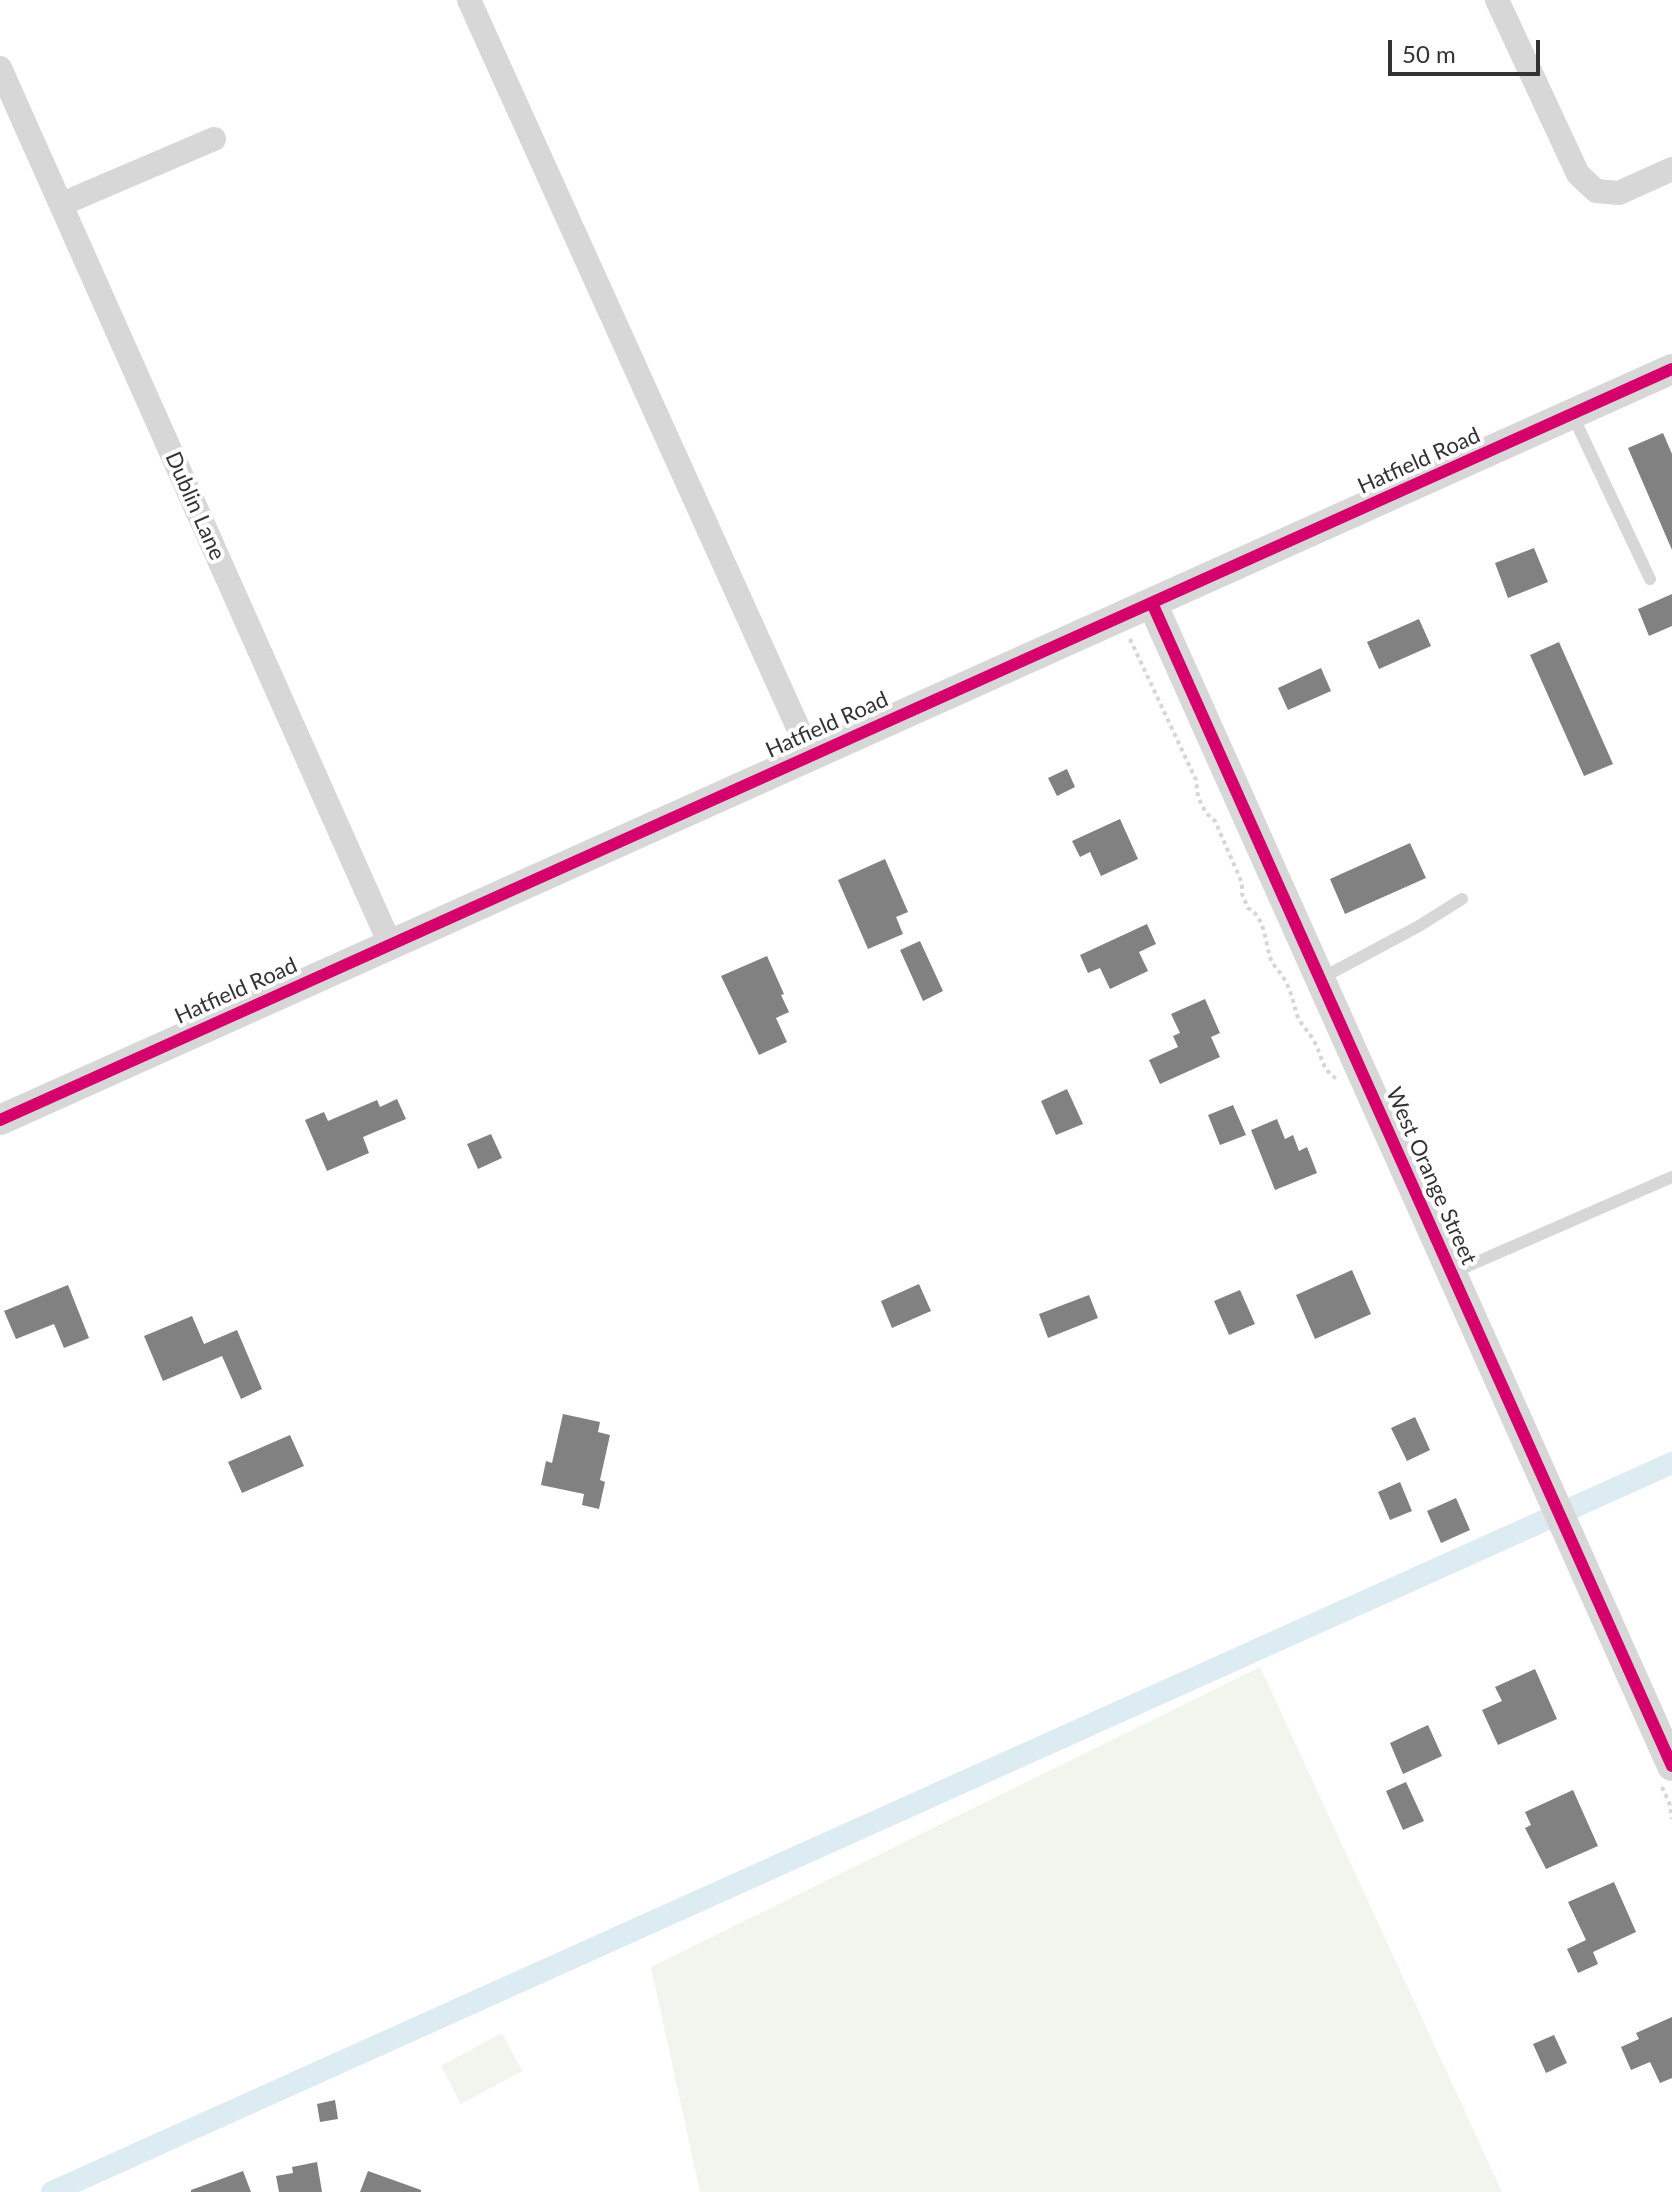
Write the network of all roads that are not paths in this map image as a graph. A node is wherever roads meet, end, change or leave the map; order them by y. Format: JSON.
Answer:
{"nodes":[{"id":1,"x":469,"y":0,"type":"edge"},
{"id":2,"x":1497,"y":0,"type":"edge"},
{"id":3,"x":0,"y":68,"type":"edge"},
{"id":4,"x":214,"y":139,"type":"dead end"},
{"id":5,"x":1672,"y":169,"type":"edge"},
{"id":6,"x":62,"y":204,"type":"junction"},
{"id":7,"x":1672,"y":369,"type":"edge"},
{"id":8,"x":1572,"y":414,"type":"junction"},
{"id":9,"x":1650,"y":579,"type":"dead end"},
{"id":10,"x":1152,"y":603,"type":"junction"},
{"id":11,"x":810,"y":754,"type":"junction"},
{"id":12,"x":1462,"y":899,"type":"dead end"},
{"id":13,"x":390,"y":944,"type":"junction"},
{"id":14,"x":1320,"y":979,"type":"junction"},
{"id":15,"x":0,"y":1120,"type":"edge"},
{"id":16,"x":1672,"y":1177,"type":"edge"},
{"id":17,"x":1452,"y":1273,"type":"junction"},
{"id":18,"x":1672,"y":1766,"type":"edge"}],
"edges":[{"from":1,"to":11,"type":"street"},
{"from":2,"to":5,"type":"street"},
{"from":3,"to":6,"type":"street","name":"Dublin Lane"},
{"from":4,"to":6,"type":"street"},
{"from":6,"to":13,"type":"street","name":"Dublin Lane"},
{"from":7,"to":8,"type":"street","name":"Hatfield Road"},
{"from":8,"to":9,"type":"lane"},
{"from":8,"to":10,"type":"street","name":"Hatfield Road"},
{"from":10,"to":11,"type":"street","name":"Hatfield Road"},
{"from":10,"to":14,"type":"street","name":"West Orange Street"},
{"from":11,"to":13,"type":"street","name":"Hatfield Road"},
{"from":12,"to":14,"type":"lane"},
{"from":13,"to":15,"type":"street","name":"Hatfield Road"},
{"from":14,"to":17,"type":"street","name":"West Orange Street"},
{"from":16,"to":17,"type":"lane"},
{"from":17,"to":18,"type":"street","name":"West Orange Street"}]}
